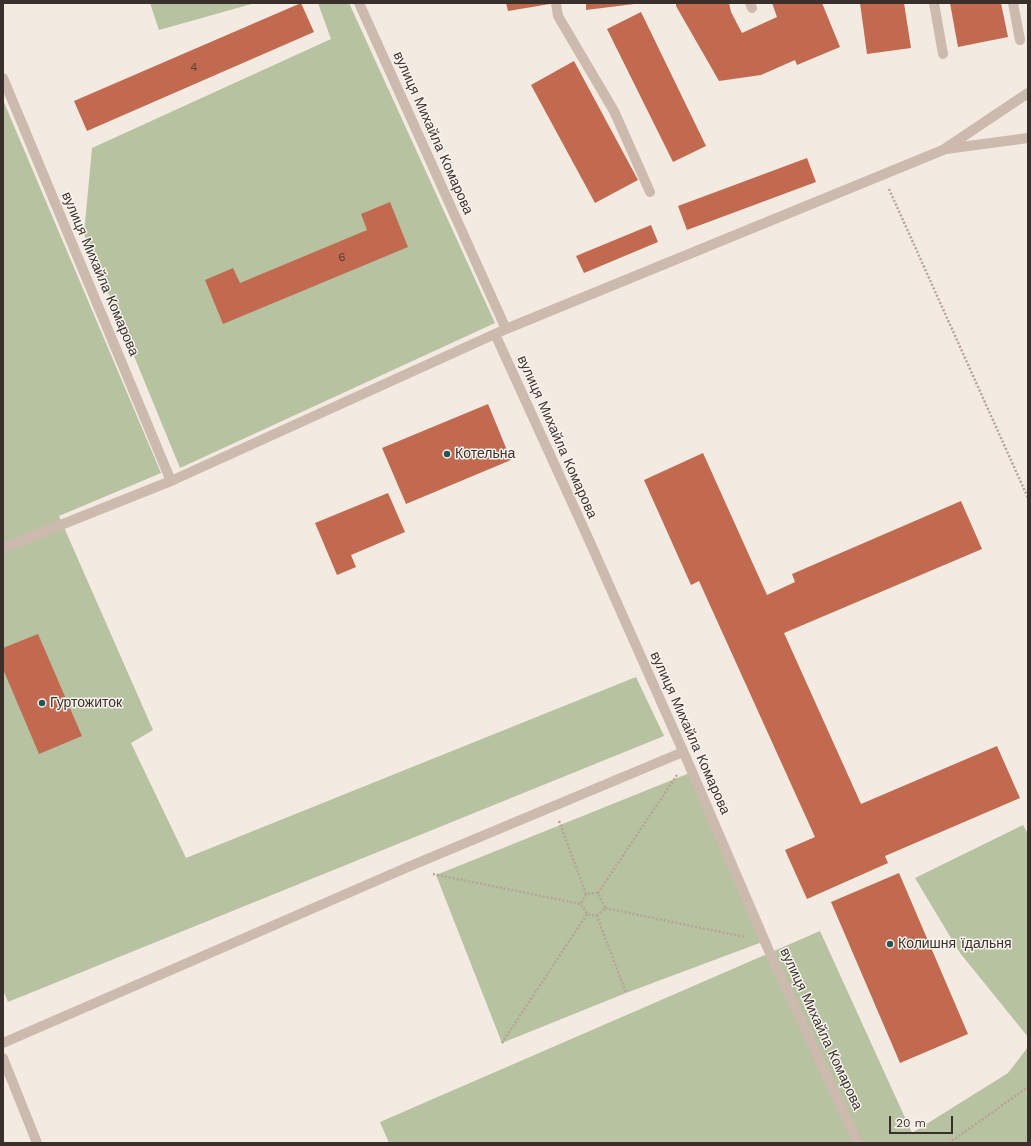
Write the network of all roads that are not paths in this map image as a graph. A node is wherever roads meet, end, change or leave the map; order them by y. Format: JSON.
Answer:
{"nodes":[{"id":1,"x":359,"y":3,"type":"edge"},
{"id":2,"x":556,"y":3,"type":"edge"},
{"id":3,"x":934,"y":3,"type":"edge"},
{"id":4,"x":1013,"y":3,"type":"edge"},
{"id":5,"x":1020,"y":40,"type":"dead end"},
{"id":6,"x":943,"y":54,"type":"dead end"},
{"id":7,"x":3,"y":78,"type":"edge"},
{"id":8,"x":1028,"y":93,"type":"edge"},
{"id":9,"x":1028,"y":138,"type":"edge"},
{"id":10,"x":942,"y":150,"type":"junction"},
{"id":11,"x":650,"y":192,"type":"dead end"},
{"id":12,"x":506,"y":329,"type":"junction"},
{"id":13,"x":495,"y":334,"type":"junction"},
{"id":14,"x":171,"y":481,"type":"junction"},
{"id":15,"x":3,"y":548,"type":"edge"},
{"id":16,"x":685,"y":756,"type":"junction"},
{"id":17,"x":3,"y":1043,"type":"edge"},
{"id":18,"x":3,"y":1058,"type":"edge"},
{"id":19,"x":38,"y":1143,"type":"edge"},
{"id":20,"x":858,"y":1143,"type":"edge"}],
"edges":[{"from":1,"to":12,"type":"street","name":"вулиця Михайла Комарова"},
{"from":2,"to":11,"type":"street"},
{"from":3,"to":6,"type":"street"},
{"from":4,"to":5,"type":"street"},
{"from":7,"to":14,"type":"street","name":"вулиця Михайла Комарова"},
{"from":8,"to":10,"type":"street"},
{"from":9,"to":10,"type":"street"},
{"from":10,"to":12,"type":"street"},
{"from":12,"to":13,"type":"street"},
{"from":13,"to":14,"type":"street"},
{"from":13,"to":16,"type":"street","name":"вулиця Михайла Комарова"},
{"from":14,"to":15,"type":"street"},
{"from":16,"to":17,"type":"street"},
{"from":16,"to":20,"type":"street","name":"вулиця Михайла Комарова"},
{"from":18,"to":19,"type":"street"}]}
